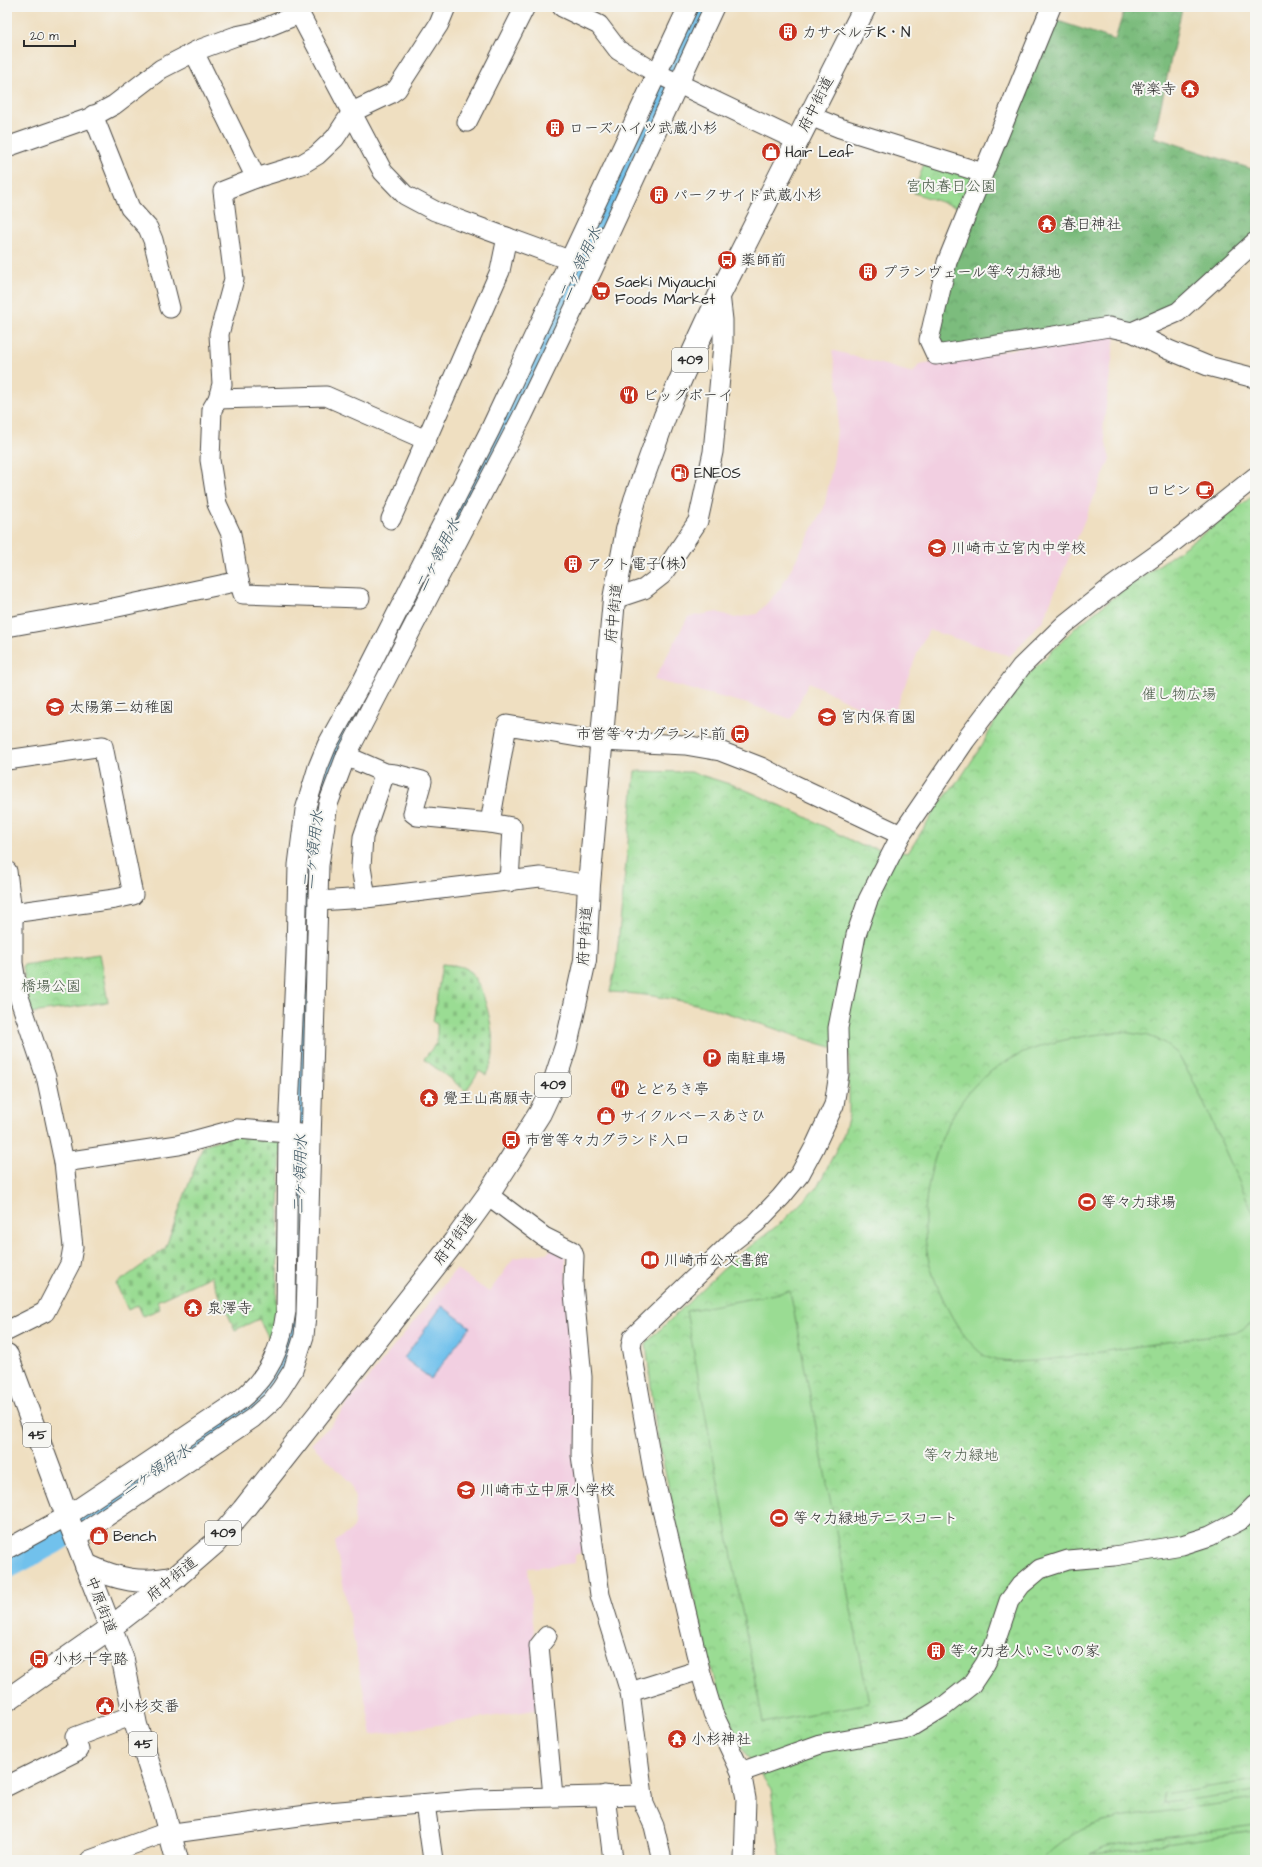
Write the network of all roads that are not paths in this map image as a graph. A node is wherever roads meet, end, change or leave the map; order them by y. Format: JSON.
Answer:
{"nodes":[{"id":1,"x":446,"y":7,"type":"edge"},
{"id":2,"x":525,"y":7,"type":"edge"},
{"id":3,"x":562,"y":7,"type":"edge"},
{"id":4,"x":688,"y":7,"type":"edge"},
{"id":5,"x":714,"y":7,"type":"edge"},
{"id":6,"x":865,"y":7,"type":"edge"},
{"id":7,"x":1051,"y":7,"type":"edge"},
{"id":8,"x":297,"y":10,"type":"edge"},
{"id":9,"x":194,"y":52,"type":"junction"},
{"id":10,"x":667,"y":78,"type":"junction"},
{"id":11,"x":352,"y":112,"type":"junction"},
{"id":12,"x":93,"y":115,"type":"junction"},
{"id":13,"x":810,"y":116,"type":"junction"},
{"id":14,"x":467,"y":122,"type":"dead end"},
{"id":15,"x":798,"y":141,"type":"junction"},
{"id":16,"x":7,"y":147,"type":"edge"},
{"id":17,"x":983,"y":173,"type":"junction"},
{"id":18,"x":256,"y":178,"type":"junction"},
{"id":19,"x":507,"y":237,"type":"junction"},
{"id":20,"x":1255,"y":242,"type":"edge"},
{"id":21,"x":569,"y":260,"type":"junction"},
{"id":22,"x":720,"y":294,"type":"junction"},
{"id":23,"x":170,"y":308,"type":"dead end"},
{"id":24,"x":1132,"y":332,"type":"junction"},
{"id":25,"x":1255,"y":378,"type":"edge"},
{"id":26,"x":218,"y":398,"type":"junction"},
{"id":27,"x":426,"y":440,"type":"junction"},
{"id":28,"x":1255,"y":477,"type":"edge"},
{"id":29,"x":391,"y":519,"type":"dead end"},
{"id":30,"x":239,"y":581,"type":"junction"},
{"id":31,"x":360,"y":598,"type":"dead end"},
{"id":32,"x":614,"y":599,"type":"junction"},
{"id":33,"x":7,"y":627,"type":"edge"},
{"id":34,"x":601,"y":741,"type":"junction"},
{"id":35,"x":346,"y":756,"type":"junction"},
{"id":36,"x":7,"y":760,"type":"edge"},
{"id":37,"x":385,"y":773,"type":"junction"},
{"id":38,"x":490,"y":823,"type":"junction"},
{"id":39,"x":901,"y":835,"type":"junction"},
{"id":40,"x":7,"y":872,"type":"edge"},
{"id":41,"x":509,"y":882,"type":"junction"},
{"id":42,"x":589,"y":885,"type":"junction"},
{"id":43,"x":366,"y":898,"type":"junction"},
{"id":44,"x":318,"y":901,"type":"junction"},
{"id":45,"x":12,"y":913,"type":"junction"},
{"id":46,"x":12,"y":995,"type":"edge"},
{"id":47,"x":288,"y":1133,"type":"junction"},
{"id":48,"x":312,"y":1135,"type":"junction"},
{"id":49,"x":64,"y":1162,"type":"junction"},
{"id":50,"x":488,"y":1195,"type":"junction"},
{"id":51,"x":7,"y":1331,"type":"edge"},
{"id":52,"x":7,"y":1355,"type":"edge"},
{"id":53,"x":1255,"y":1505,"type":"edge"},
{"id":54,"x":67,"y":1516,"type":"junction"},
{"id":55,"x":75,"y":1538,"type":"junction"},
{"id":56,"x":7,"y":1549,"type":"edge"},
{"id":57,"x":86,"y":1565,"type":"junction"},
{"id":58,"x":176,"y":1577,"type":"junction"},
{"id":59,"x":110,"y":1628,"type":"junction"},
{"id":60,"x":547,"y":1636,"type":"dead end"},
{"id":61,"x":700,"y":1670,"type":"junction"},
{"id":62,"x":630,"y":1692,"type":"junction"},
{"id":63,"x":7,"y":1700,"type":"edge"},
{"id":64,"x":133,"y":1714,"type":"junction"},
{"id":65,"x":741,"y":1772,"type":"junction"},
{"id":66,"x":7,"y":1786,"type":"edge"},
{"id":67,"x":605,"y":1795,"type":"junction"},
{"id":68,"x":643,"y":1795,"type":"junction"},
{"id":69,"x":553,"y":1796,"type":"junction"},
{"id":70,"x":425,"y":1804,"type":"junction"},
{"id":71,"x":171,"y":1834,"type":"junction"},
{"id":72,"x":90,"y":1860,"type":"edge"},
{"id":73,"x":176,"y":1860,"type":"edge"},
{"id":74,"x":433,"y":1860,"type":"edge"},
{"id":75,"x":613,"y":1860,"type":"edge"},
{"id":76,"x":662,"y":1860,"type":"edge"},
{"id":77,"x":744,"y":1860,"type":"edge"}],
"edges":[{"from":1,"to":11,"type":"street"},
{"from":2,"to":14,"type":"street"},
{"from":3,"to":10,"type":"street"},
{"from":4,"to":10,"type":"street"},
{"from":5,"to":10,"type":"street"},
{"from":6,"to":13,"type":"main road","name":"府中街道","number":"409"},
{"from":7,"to":17,"type":"street"},
{"from":8,"to":9,"type":"street"},
{"from":8,"to":11,"type":"street"},
{"from":9,"to":12,"type":"street"},
{"from":9,"to":18,"type":"street"},
{"from":10,"to":15,"type":"street"},
{"from":10,"to":21,"type":"street"},
{"from":10,"to":35,"type":"street"},
{"from":11,"to":18,"type":"street"},
{"from":11,"to":19,"type":"street"},
{"from":12,"to":16,"type":"street"},
{"from":12,"to":23,"type":"street"},
{"from":13,"to":15,"type":"main road","name":"府中街道","number":"409"},
{"from":13,"to":17,"type":"street"},
{"from":15,"to":22,"type":"main road","name":"府中街道","number":"409"},
{"from":17,"to":24,"type":"street"},
{"from":18,"to":26,"type":"street"},
{"from":19,"to":21,"type":"street"},
{"from":19,"to":27,"type":"street"},
{"from":20,"to":24,"type":"street"},
{"from":21,"to":47,"type":"street"},
{"from":22,"to":32,"type":"main road","name":"府中街道","number":"409"},
{"from":22,"to":32,"type":"street"},
{"from":24,"to":25,"type":"street"},
{"from":26,"to":27,"type":"street"},
{"from":26,"to":30,"type":"street"},
{"from":27,"to":29,"type":"street"},
{"from":28,"to":39,"type":"street"},
{"from":30,"to":31,"type":"street"},
{"from":30,"to":33,"type":"street"},
{"from":32,"to":34,"type":"main road","name":"府中街道","number":"409"},
{"from":34,"to":38,"type":"street"},
{"from":34,"to":39,"type":"street"},
{"from":34,"to":42,"type":"main road","name":"府中街道","number":"409"},
{"from":35,"to":37,"type":"street"},
{"from":35,"to":44,"type":"street"},
{"from":36,"to":45,"type":"street"},
{"from":37,"to":38,"type":"street"},
{"from":37,"to":43,"type":"street"},
{"from":38,"to":41,"type":"street"},
{"from":39,"to":61,"type":"street"},
{"from":40,"to":45,"type":"street"},
{"from":41,"to":42,"type":"street"},
{"from":41,"to":43,"type":"street"},
{"from":42,"to":50,"type":"main road","name":"府中街道","number":"409"},
{"from":43,"to":44,"type":"street"},
{"from":44,"to":48,"type":"street"},
{"from":45,"to":46,"type":"street"},
{"from":46,"to":49,"type":"street"},
{"from":47,"to":48,"type":"street"},
{"from":47,"to":49,"type":"street"},
{"from":47,"to":54,"type":"street"},
{"from":48,"to":55,"type":"street"},
{"from":49,"to":51,"type":"street"},
{"from":50,"to":58,"type":"main road","name":"府中街道","number":"409"},
{"from":50,"to":62,"type":"street"},
{"from":52,"to":54,"type":"main road","name":"中原街道","number":"45"},
{"from":53,"to":65,"type":"street"},
{"from":54,"to":55,"type":"main road","name":"中原街道","number":"45"},
{"from":54,"to":56,"type":"street"},
{"from":55,"to":57,"type":"main road","name":"中原街道","number":"45"},
{"from":57,"to":58,"type":"main road"},
{"from":57,"to":59,"type":"main road","name":"中原街道","number":"45"},
{"from":58,"to":59,"type":"main road","name":"府中街道","number":"409"},
{"from":59,"to":63,"type":"main road","name":"府中街道","number":"409"},
{"from":59,"to":64,"type":"main road","name":"中原街道","number":"45"},
{"from":60,"to":69,"type":"street"},
{"from":61,"to":62,"type":"street"},
{"from":61,"to":65,"type":"street"},
{"from":62,"to":68,"type":"street"},
{"from":64,"to":66,"type":"street"},
{"from":64,"to":71,"type":"main road","name":"中原街道","number":"45"},
{"from":65,"to":77,"type":"street"},
{"from":67,"to":68,"type":"street"},
{"from":67,"to":69,"type":"street"},
{"from":67,"to":75,"type":"street"},
{"from":68,"to":76,"type":"street"},
{"from":69,"to":70,"type":"street"},
{"from":70,"to":71,"type":"street"},
{"from":70,"to":74,"type":"street"},
{"from":71,"to":72,"type":"street"},
{"from":71,"to":73,"type":"main road","name":"中原街道","number":"45"}]}
